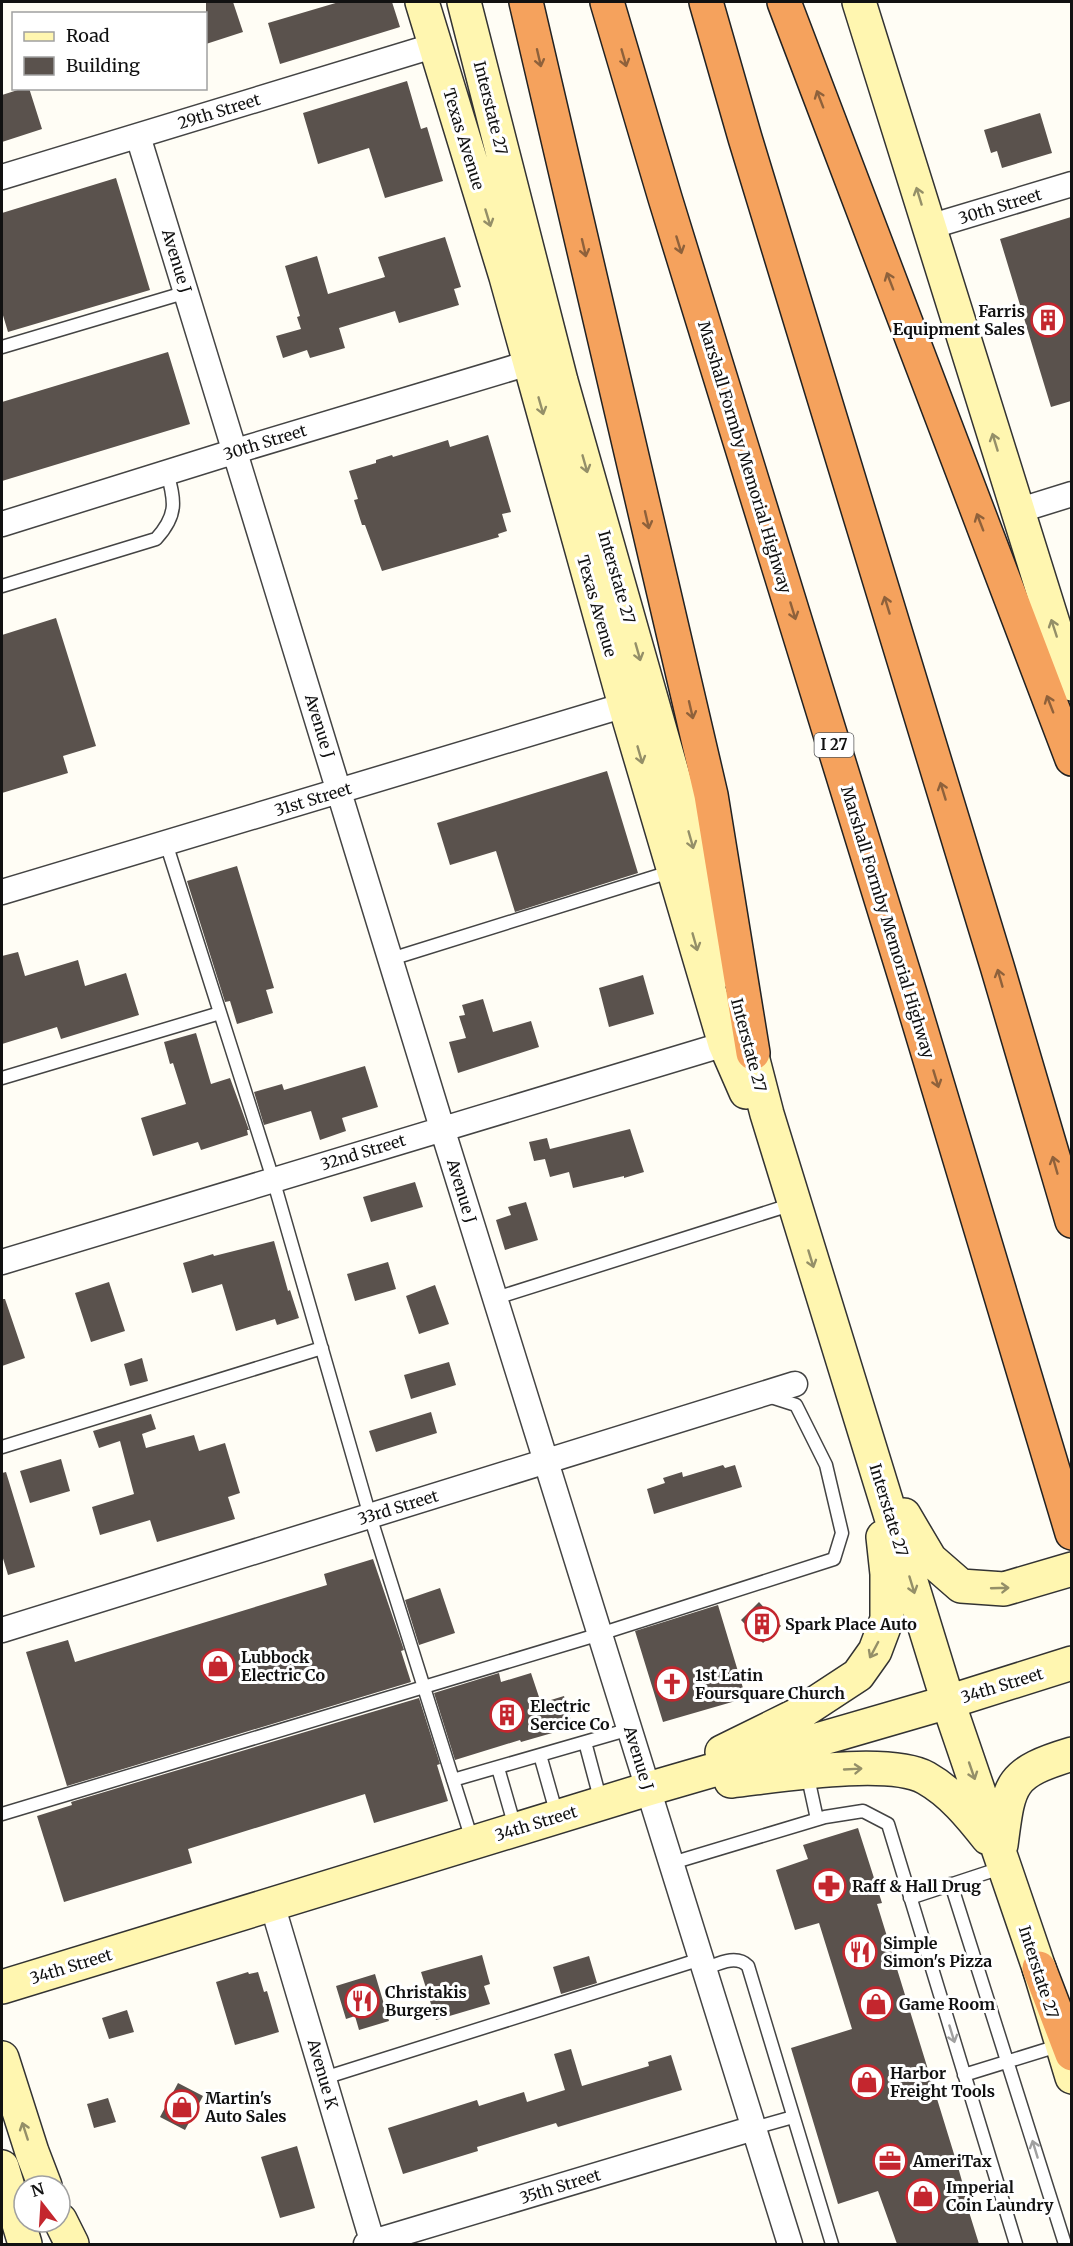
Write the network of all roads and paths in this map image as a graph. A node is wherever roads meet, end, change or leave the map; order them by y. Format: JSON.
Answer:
{"nodes":[{"id":1,"x":422,"y":2,"type":"edge"},
{"id":2,"x":456,"y":2,"type":"edge"},
{"id":3,"x":464,"y":2,"type":"edge"},
{"id":4,"x":526,"y":2,"type":"edge"},
{"id":5,"x":607,"y":2,"type":"edge"},
{"id":6,"x":706,"y":2,"type":"edge"},
{"id":7,"x":784,"y":2,"type":"edge"},
{"id":8,"x":859,"y":2,"type":"edge"},
{"id":9,"x":436,"y":45,"type":"junction"},
{"id":10,"x":138,"y":136,"type":"junction"},
{"id":11,"x":2,"y":177,"type":"edge"},
{"id":12,"x":1071,"y":184,"type":"edge"},
{"id":13,"x":929,"y":227,"type":"junction"},
{"id":14,"x":187,"y":292,"type":"junction"},
{"id":15,"x":2,"y":347,"type":"edge"},
{"id":16,"x":544,"y":366,"type":"junction"},
{"id":17,"x":236,"y":451,"type":"junction"},
{"id":18,"x":167,"y":472,"type":"junction"},
{"id":19,"x":1071,"y":494,"type":"edge"},
{"id":20,"x":1017,"y":511,"type":"junction"},
{"id":21,"x":2,"y":524,"type":"edge"},
{"id":22,"x":2,"y":586,"type":"edge"},
{"id":23,"x":1071,"y":684,"type":"edge"},
{"id":24,"x":625,"y":705,"type":"junction"},
{"id":25,"x":1071,"y":759,"type":"edge"},
{"id":26,"x":340,"y":791,"type":"junction"},
{"id":27,"x":166,"y":843,"type":"junction"},
{"id":28,"x":674,"y":871,"type":"junction"},
{"id":29,"x":2,"y":892,"type":"edge"},
{"id":30,"x":391,"y":959,"type":"junction"},
{"id":31,"x":220,"y":1013,"type":"junction"},
{"id":32,"x":739,"y":1049,"type":"junction"},
{"id":33,"x":2,"y":1078,"type":"edge"},
{"id":34,"x":442,"y":1128,"type":"junction"},
{"id":35,"x":273,"y":1179,"type":"junction"},
{"id":36,"x":794,"y":1203,"type":"junction"},
{"id":37,"x":1071,"y":1221,"type":"edge"},
{"id":38,"x":2,"y":1262,"type":"edge"},
{"id":39,"x":496,"y":1298,"type":"junction"},
{"id":40,"x":322,"y":1348,"type":"junction"},
{"id":41,"x":795,"y":1383,"type":"dead end"},
{"id":42,"x":761,"y":1394,"type":"junction"},
{"id":43,"x":2,"y":1447,"type":"edge"},
{"id":44,"x":546,"y":1461,"type":"junction"},
{"id":45,"x":876,"y":1469,"type":"junction"},
{"id":46,"x":370,"y":1516,"type":"junction"},
{"id":47,"x":1071,"y":1533,"type":"edge"},
{"id":48,"x":1071,"y":1569,"type":"edge"},
{"id":49,"x":2,"y":1630,"type":"edge"},
{"id":50,"x":600,"y":1634,"type":"junction"},
{"id":51,"x":1071,"y":1663,"type":"edge"},
{"id":52,"x":424,"y":1688,"type":"junction"},
{"id":53,"x":948,"y":1702,"type":"junction"},
{"id":54,"x":630,"y":1729,"type":"junction"},
{"id":55,"x":585,"y":1742,"type":"junction"},
{"id":56,"x":1071,"y":1754,"type":"edge"},
{"id":57,"x":540,"y":1755,"type":"junction"},
{"id":58,"x":498,"y":1768,"type":"junction"},
{"id":59,"x":807,"y":1773,"type":"junction"},
{"id":60,"x":453,"y":1780,"type":"junction"},
{"id":61,"x":648,"y":1789,"type":"junction"},
{"id":62,"x":602,"y":1803,"type":"junction"},
{"id":63,"x":2,"y":1814,"type":"edge"},
{"id":64,"x":557,"y":1817,"type":"junction"},
{"id":65,"x":817,"y":1819,"type":"junction"},
{"id":66,"x":516,"y":1829,"type":"junction"},
{"id":67,"x":473,"y":1843,"type":"junction"},
{"id":68,"x":1002,"y":1860,"type":"junction"},
{"id":69,"x":672,"y":1863,"type":"junction"},
{"id":70,"x":951,"y":1884,"type":"junction"},
{"id":71,"x":910,"y":1898,"type":"junction"},
{"id":72,"x":273,"y":1904,"type":"junction"},
{"id":73,"x":703,"y":1964,"type":"junction"},
{"id":74,"x":1039,"y":1968,"type":"joint"},
{"id":75,"x":2,"y":1987,"type":"edge"},
{"id":76,"x":1067,"y":2050,"type":"edge"},
{"id":77,"x":2,"y":2058,"type":"edge"},
{"id":78,"x":1008,"y":2061,"type":"junction"},
{"id":79,"x":964,"y":2074,"type":"junction"},
{"id":80,"x":324,"y":2078,"type":"junction"},
{"id":81,"x":1071,"y":2078,"type":"edge"},
{"id":82,"x":794,"y":2117,"type":"junction"},
{"id":83,"x":754,"y":2128,"type":"junction"},
{"id":84,"x":2,"y":2167,"type":"edge"},
{"id":85,"x":40,"y":2174,"type":"edge"},
{"id":86,"x":25,"y":2244,"type":"edge"},
{"id":87,"x":370,"y":2244,"type":"edge"},
{"id":88,"x":790,"y":2244,"type":"edge"},
{"id":89,"x":832,"y":2244,"type":"edge"},
{"id":90,"x":1016,"y":2244,"type":"edge"},
{"id":91,"x":1065,"y":2244,"type":"edge"}],
"edges":[{"from":1,"to":9,"type":"main road","name":"Texas Avenue"},
{"from":2,"to":16,"type":"main road"},
{"from":3,"to":16,"type":"main road","name":"Interstate 27"},
{"from":4,"to":32,"type":"highway","one_way":true},
{"from":5,"to":47,"type":"highway","name":"Marshall Formby Memorial Highway","number":"I 27","one_way":true},
{"from":37,"to":6,"type":"highway","one_way":true},
{"from":25,"to":7,"type":"highway","one_way":true},
{"from":13,"to":8,"type":"main road","one_way":true},
{"from":9,"to":10,"type":"street","name":"29th Street"},
{"from":9,"to":16,"type":"main road","name":"Texas Avenue","one_way":true},
{"from":10,"to":11,"type":"street","name":"29th Street"},
{"from":10,"to":14,"type":"street","name":"Avenue J"},
{"from":12,"to":13,"type":"street","name":"30th Street"},
{"from":20,"to":13,"type":"main road","one_way":true},
{"from":14,"to":15,"type":"lane"},
{"from":14,"to":17,"type":"street","name":"Avenue J"},
{"from":16,"to":17,"type":"street","name":"30th Street"},
{"from":16,"to":24,"type":"main road","name":"Texas Avenue","one_way":true},
{"from":16,"to":32,"type":"main road","name":"Interstate 27","one_way":true},
{"from":17,"to":18,"type":"street","name":"30th Street"},
{"from":17,"to":26,"type":"street","name":"Avenue J"},
{"from":18,"to":21,"type":"street","name":"30th Street"},
{"from":18,"to":22,"type":"lane"},
{"from":19,"to":20,"type":"street"},
{"from":23,"to":20,"type":"main road","one_way":true},
{"from":24,"to":26,"type":"street","name":"31st Street"},
{"from":24,"to":28,"type":"main road","name":"Texas Avenue","one_way":true},
{"from":26,"to":27,"type":"street","name":"31st Street"},
{"from":26,"to":30,"type":"street","name":"Avenue J"},
{"from":27,"to":29,"type":"street","name":"31st Street"},
{"from":27,"to":31,"type":"lane"},
{"from":28,"to":30,"type":"lane"},
{"from":28,"to":32,"type":"main road","name":"Texas Avenue","one_way":true},
{"from":30,"to":34,"type":"street","name":"Avenue J"},
{"from":31,"to":33,"type":"lane"},
{"from":31,"to":35,"type":"lane"},
{"from":32,"to":34,"type":"street","name":"32nd Street"},
{"from":32,"to":36,"type":"main road","name":"Interstate 27"},
{"from":34,"to":35,"type":"street","name":"32nd Street"},
{"from":34,"to":39,"type":"street","name":"Avenue J"},
{"from":35,"to":38,"type":"street","name":"32nd Street"},
{"from":35,"to":40,"type":"lane"},
{"from":36,"to":39,"type":"lane"},
{"from":36,"to":45,"type":"main road","name":"Interstate 27","one_way":true},
{"from":39,"to":44,"type":"street","name":"Avenue J"},
{"from":40,"to":43,"type":"lane"},
{"from":40,"to":46,"type":"lane"},
{"from":41,"to":42,"type":"street","name":"33rd Street"},
{"from":42,"to":44,"type":"street","name":"33rd Street"},
{"from":42,"to":50,"type":"lane"},
{"from":44,"to":46,"type":"street","name":"33rd Street"},
{"from":44,"to":50,"type":"street","name":"Avenue J"},
{"from":45,"to":48,"type":"main road","one_way":true},
{"from":45,"to":53,"type":"main road","name":"Interstate 27","one_way":true},
{"from":45,"to":61,"type":"main road","one_way":true},
{"from":46,"to":49,"type":"street","name":"33rd Street"},
{"from":46,"to":52,"type":"lane"},
{"from":50,"to":52,"type":"lane"},
{"from":50,"to":54,"type":"street","name":"Avenue J"},
{"from":51,"to":53,"type":"main road","name":"34th Street"},
{"from":52,"to":60,"type":"lane"},
{"from":52,"to":63,"type":"lane"},
{"from":53,"to":61,"type":"main road","name":"34th Street"},
{"from":53,"to":68,"type":"main road","name":"Interstate 27","one_way":true},
{"from":54,"to":55,"type":"lane"},
{"from":54,"to":61,"type":"street","name":"Avenue J"},
{"from":55,"to":57,"type":"lane"},
{"from":55,"to":62,"type":"lane"},
{"from":56,"to":68,"type":"main road"},
{"from":57,"to":58,"type":"lane"},
{"from":57,"to":64,"type":"lane"},
{"from":58,"to":60,"type":"lane"},
{"from":58,"to":66,"type":"lane"},
{"from":59,"to":61,"type":"main road"},
{"from":59,"to":65,"type":"lane"},
{"from":59,"to":68,"type":"main road","one_way":true},
{"from":60,"to":67,"type":"lane"},
{"from":61,"to":62,"type":"main road","name":"34th Street"},
{"from":61,"to":69,"type":"street","name":"Avenue J"},
{"from":62,"to":64,"type":"main road","name":"34th Street"},
{"from":64,"to":66,"type":"main road","name":"34th Street"},
{"from":65,"to":69,"type":"lane"},
{"from":65,"to":71,"type":"lane"},
{"from":66,"to":67,"type":"main road","name":"34th Street"},
{"from":67,"to":72,"type":"main road","name":"34th Street"},
{"from":68,"to":70,"type":"lane"},
{"from":68,"to":74,"type":"main road","name":"Interstate 27"},
{"from":69,"to":73,"type":"street","name":"Avenue J"},
{"from":70,"to":71,"type":"lane"},
{"from":70,"to":78,"type":"lane"},
{"from":71,"to":79,"type":"lane","one_way":true},
{"from":72,"to":75,"type":"main road","name":"34th Street"},
{"from":72,"to":80,"type":"street","name":"Avenue K"},
{"from":73,"to":80,"type":"lane"},
{"from":73,"to":82,"type":"lane"},
{"from":73,"to":83,"type":"street","name":"Avenue J"},
{"from":74,"to":76,"type":"highway"},
{"from":76,"to":78,"type":"lane"},
{"from":76,"to":81,"type":"main road"},
{"from":85,"to":77,"type":"main road","one_way":true},
{"from":78,"to":79,"type":"lane"},
{"from":91,"to":78,"type":"lane","one_way":true},
{"from":79,"to":90,"type":"lane"},
{"from":80,"to":87,"type":"street","name":"Avenue K"},
{"from":82,"to":83,"type":"lane"},
{"from":82,"to":89,"type":"lane"},
{"from":83,"to":87,"type":"street","name":"35th Street"},
{"from":83,"to":88,"type":"street","name":"Avenue J"},
{"from":84,"to":86,"type":"main road"}]}
